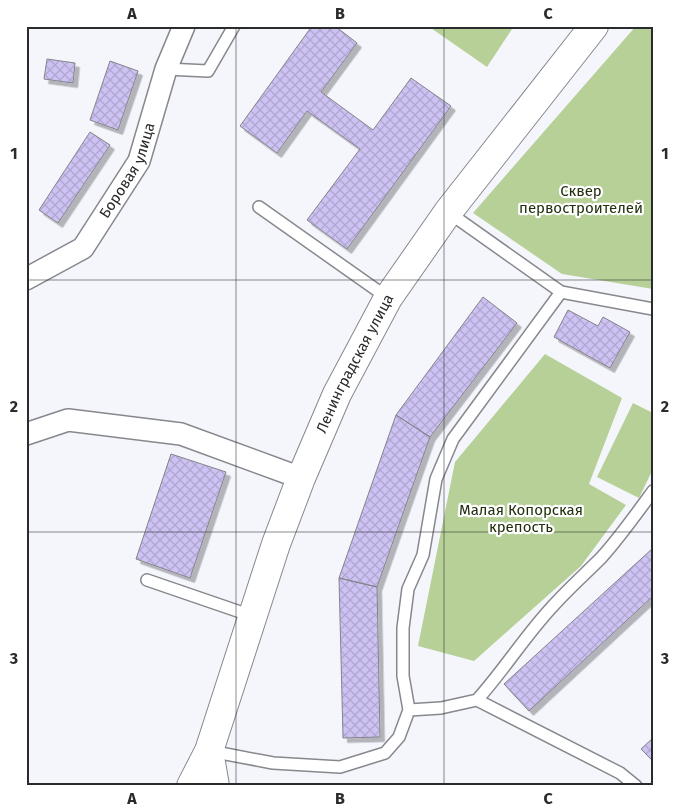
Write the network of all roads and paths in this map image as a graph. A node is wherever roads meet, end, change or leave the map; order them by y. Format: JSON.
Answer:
{"nodes":[{"id":1,"x":234,"y":26,"type":"edge"},
{"id":2,"x":594,"y":26,"type":"edge"},
{"id":3,"x":181,"y":27,"type":"edge"},
{"id":4,"x":166,"y":69,"type":"junction"},
{"id":5,"x":259,"y":207,"type":"dead end"},
{"id":6,"x":448,"y":212,"type":"junction"},
{"id":7,"x":26,"y":279,"type":"edge"},
{"id":8,"x":561,"y":292,"type":"junction"},
{"id":9,"x":388,"y":298,"type":"junction"},
{"id":10,"x":653,"y":308,"type":"edge"},
{"id":11,"x":26,"y":434,"type":"edge"},
{"id":12,"x":301,"y":478,"type":"junction"},
{"id":13,"x":653,"y":491,"type":"edge"},
{"id":14,"x":147,"y":580,"type":"dead end"},
{"id":15,"x":252,"y":616,"type":"junction"},
{"id":16,"x":477,"y":700,"type":"junction"},
{"id":17,"x":409,"y":710,"type":"junction"},
{"id":18,"x":209,"y":751,"type":"junction"},
{"id":19,"x":191,"y":786,"type":"edge"},
{"id":20,"x":215,"y":786,"type":"edge"},
{"id":21,"x":636,"y":786,"type":"edge"}],
"edges":[{"from":1,"to":4,"type":"lane"},
{"from":2,"to":6,"type":"main road","name":"Ленинградская улица"},
{"from":3,"to":4,"type":"street","name":"Боровая улица"},
{"from":4,"to":7,"type":"street","name":"Боровая улица"},
{"from":5,"to":9,"type":"lane"},
{"from":6,"to":8,"type":"lane"},
{"from":6,"to":9,"type":"main road","name":"Ленинградская улица"},
{"from":8,"to":10,"type":"lane"},
{"from":8,"to":17,"type":"lane"},
{"from":9,"to":12,"type":"main road","name":"Ленинградская улица"},
{"from":11,"to":12,"type":"street"},
{"from":12,"to":15,"type":"main road","name":"Ленинградская улица"},
{"from":13,"to":16,"type":"lane"},
{"from":14,"to":15,"type":"lane"},
{"from":15,"to":18,"type":"main road","name":"Ленинградская улица"},
{"from":16,"to":17,"type":"lane"},
{"from":16,"to":21,"type":"lane"},
{"from":17,"to":18,"type":"lane"},
{"from":18,"to":19,"type":"main road","name":"Ленинградская улица"},
{"from":18,"to":20,"type":"main road","name":"Ленинградская улица"}]}
